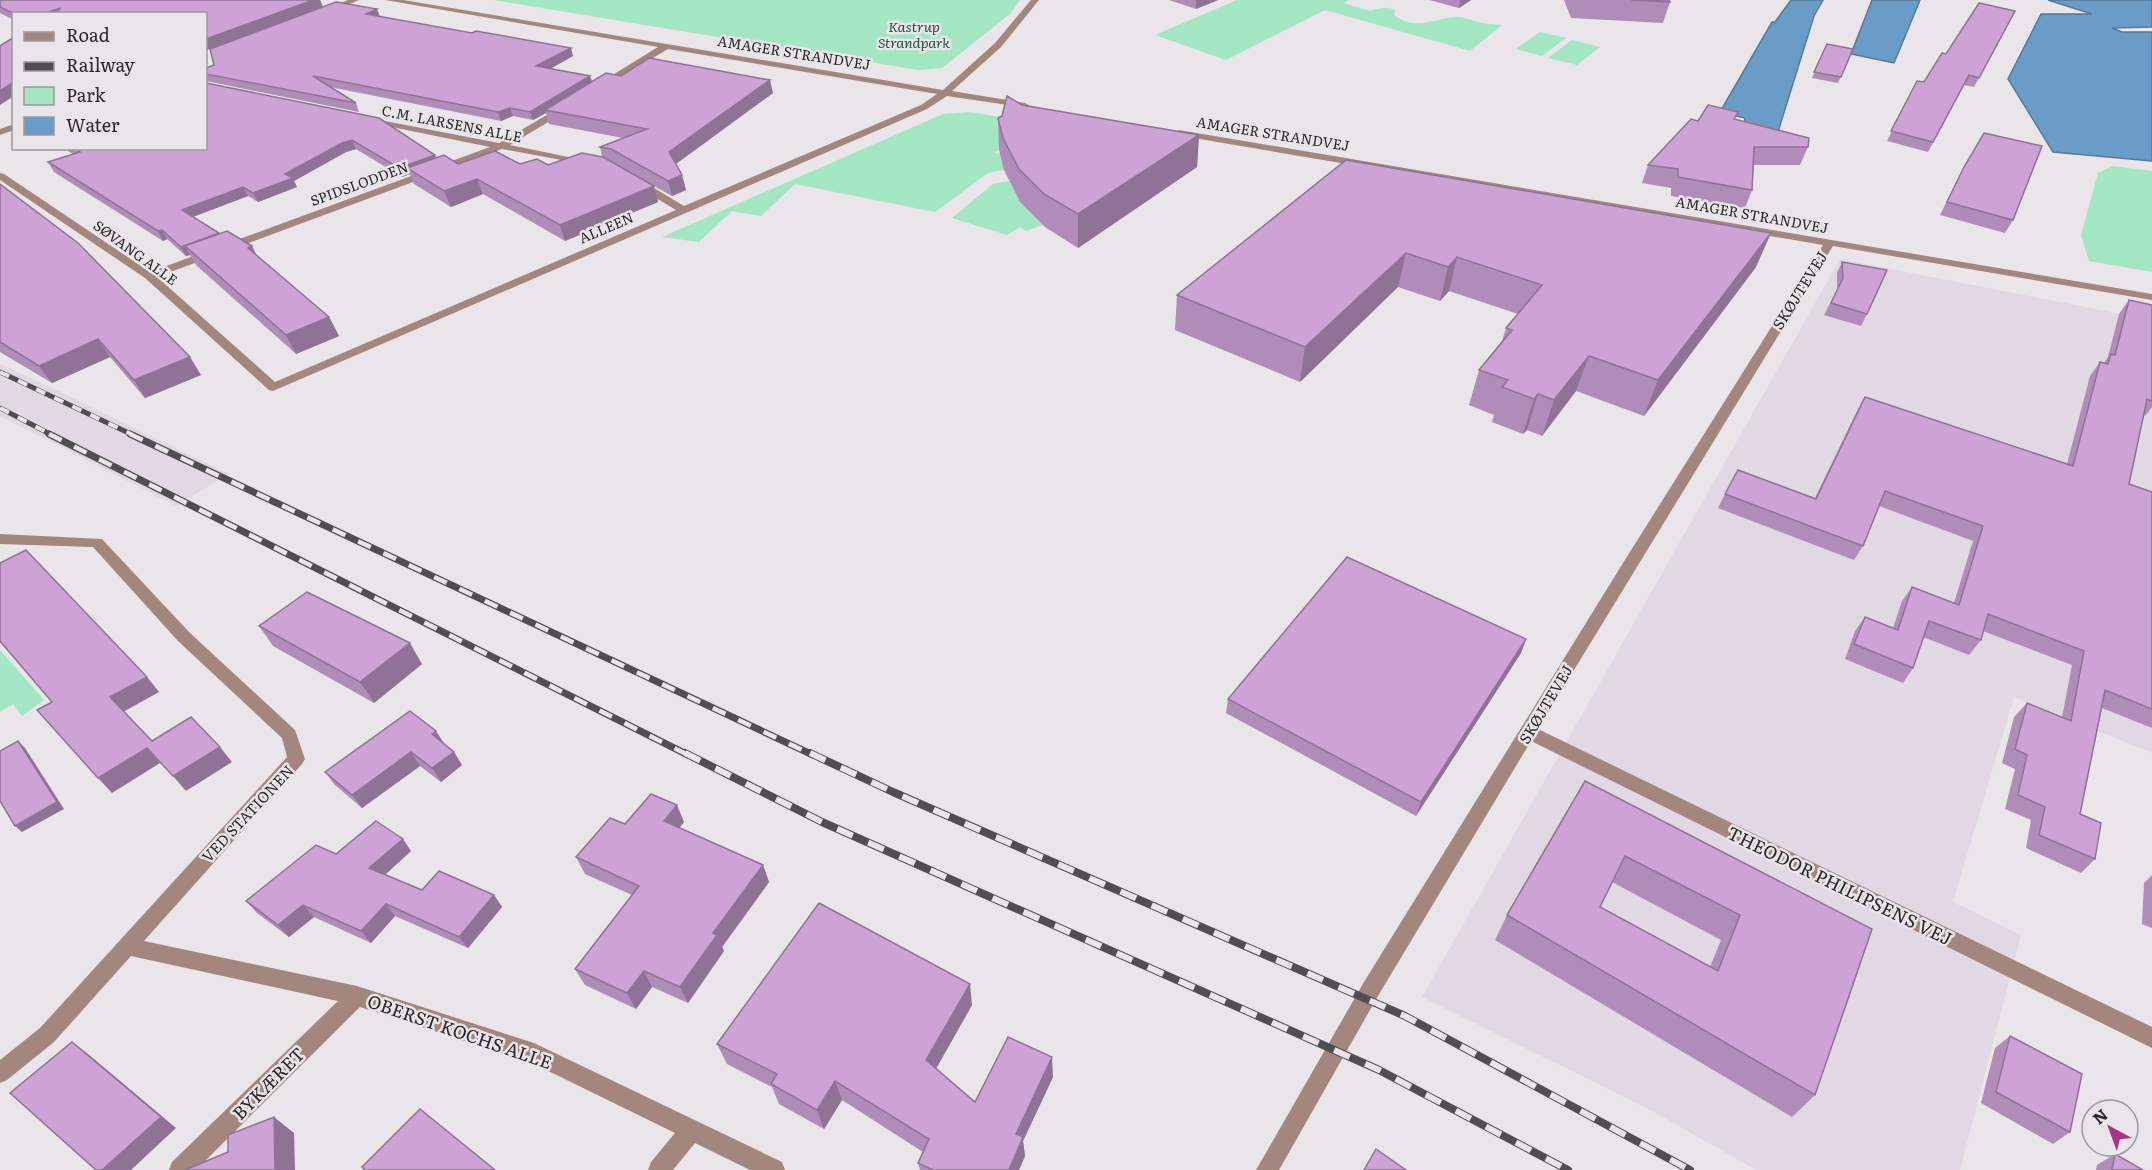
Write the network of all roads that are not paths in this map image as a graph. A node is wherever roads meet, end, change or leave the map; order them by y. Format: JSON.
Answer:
{"nodes":[{"id":1,"x":355,"y":0,"type":"edge"},
{"id":2,"x":389,"y":0,"type":"edge"},
{"id":3,"x":1035,"y":0,"type":"edge"},
{"id":4,"x":315,"y":15,"type":"edge"},
{"id":5,"x":665,"y":47,"type":"junction"},
{"id":6,"x":591,"y":92,"type":"edge"},
{"id":7,"x":949,"y":92,"type":"junction"},
{"id":8,"x":572,"y":104,"type":"edge"},
{"id":9,"x":1033,"y":108,"type":"edge"},
{"id":10,"x":353,"y":116,"type":"edge"},
{"id":11,"x":1164,"y":131,"type":"edge"},
{"id":12,"x":501,"y":146,"type":"junction"},
{"id":13,"x":600,"y":166,"type":"edge"},
{"id":14,"x":0,"y":176,"type":"edge"},
{"id":15,"x":634,"y":181,"type":"edge"},
{"id":16,"x":683,"y":210,"type":"junction"},
{"id":17,"x":1830,"y":243,"type":"junction"},
{"id":18,"x":149,"y":276,"type":"junction"},
{"id":19,"x":2152,"y":297,"type":"edge"},
{"id":20,"x":273,"y":387,"type":"joint"},
{"id":21,"x":0,"y":538,"type":"edge"},
{"id":22,"x":1528,"y":732,"type":"junction"},
{"id":23,"x":127,"y":946,"type":"junction"},
{"id":24,"x":357,"y":996,"type":"junction"},
{"id":25,"x":2152,"y":1038,"type":"edge"},
{"id":26,"x":0,"y":1073,"type":"edge"},
{"id":27,"x":692,"y":1129,"type":"junction"},
{"id":28,"x":180,"y":1170,"type":"edge"},
{"id":29,"x":659,"y":1170,"type":"edge"},
{"id":30,"x":774,"y":1170,"type":"edge"},
{"id":31,"x":1267,"y":1170,"type":"edge"}],
"edges":[{"from":1,"to":4,"type":"street"},
{"from":2,"to":5,"type":"street","name":"AMAGER STRANDVEJ"},
{"from":3,"to":7,"type":"street","name":"ALLEEN"},
{"from":5,"to":6,"type":"street"},
{"from":5,"to":7,"type":"street","name":"AMAGER STRANDVEJ"},
{"from":7,"to":9,"type":"street","name":"AMAGER STRANDVEJ"},
{"from":7,"to":16,"type":"street","name":"ALLEEN"},
{"from":8,"to":12,"type":"street","name":"SPIDSLODDEN"},
{"from":10,"to":12,"type":"street","name":"C.M. LARSENS ALLE"},
{"from":11,"to":17,"type":"street","name":"AMAGER STRANDVEJ"},
{"from":12,"to":13,"type":"street","name":"C.M. LARSENS ALLE"},
{"from":12,"to":18,"type":"street","name":"SPIDSLODDEN"},
{"from":14,"to":18,"type":"street","name":"SØVANG ALLE"},
{"from":15,"to":16,"type":"street"},
{"from":16,"to":20,"type":"street","name":"ALLEEN"},
{"from":17,"to":19,"type":"street","name":"AMAGER STRANDVEJ"},
{"from":17,"to":22,"type":"street","name":"SKØJTEVEJ"},
{"from":18,"to":20,"type":"street","name":"SØVANG ALLE"},
{"from":21,"to":23,"type":"street","name":"VED STATIONEN"},
{"from":22,"to":25,"type":"street","name":"THEODOR PHILIPSENS VEJ"},
{"from":22,"to":31,"type":"street","name":"SKØJTEVEJ"},
{"from":23,"to":24,"type":"street","name":"OBERST KOCHS ALLE"},
{"from":23,"to":26,"type":"street","name":"VED STATIONEN"},
{"from":24,"to":27,"type":"street","name":"OBERST KOCHS ALLE"},
{"from":24,"to":28,"type":"street","name":"BYKÆRET"},
{"from":27,"to":29,"type":"street"},
{"from":27,"to":30,"type":"street","name":"OBERST KOCHS ALLE"}]}
